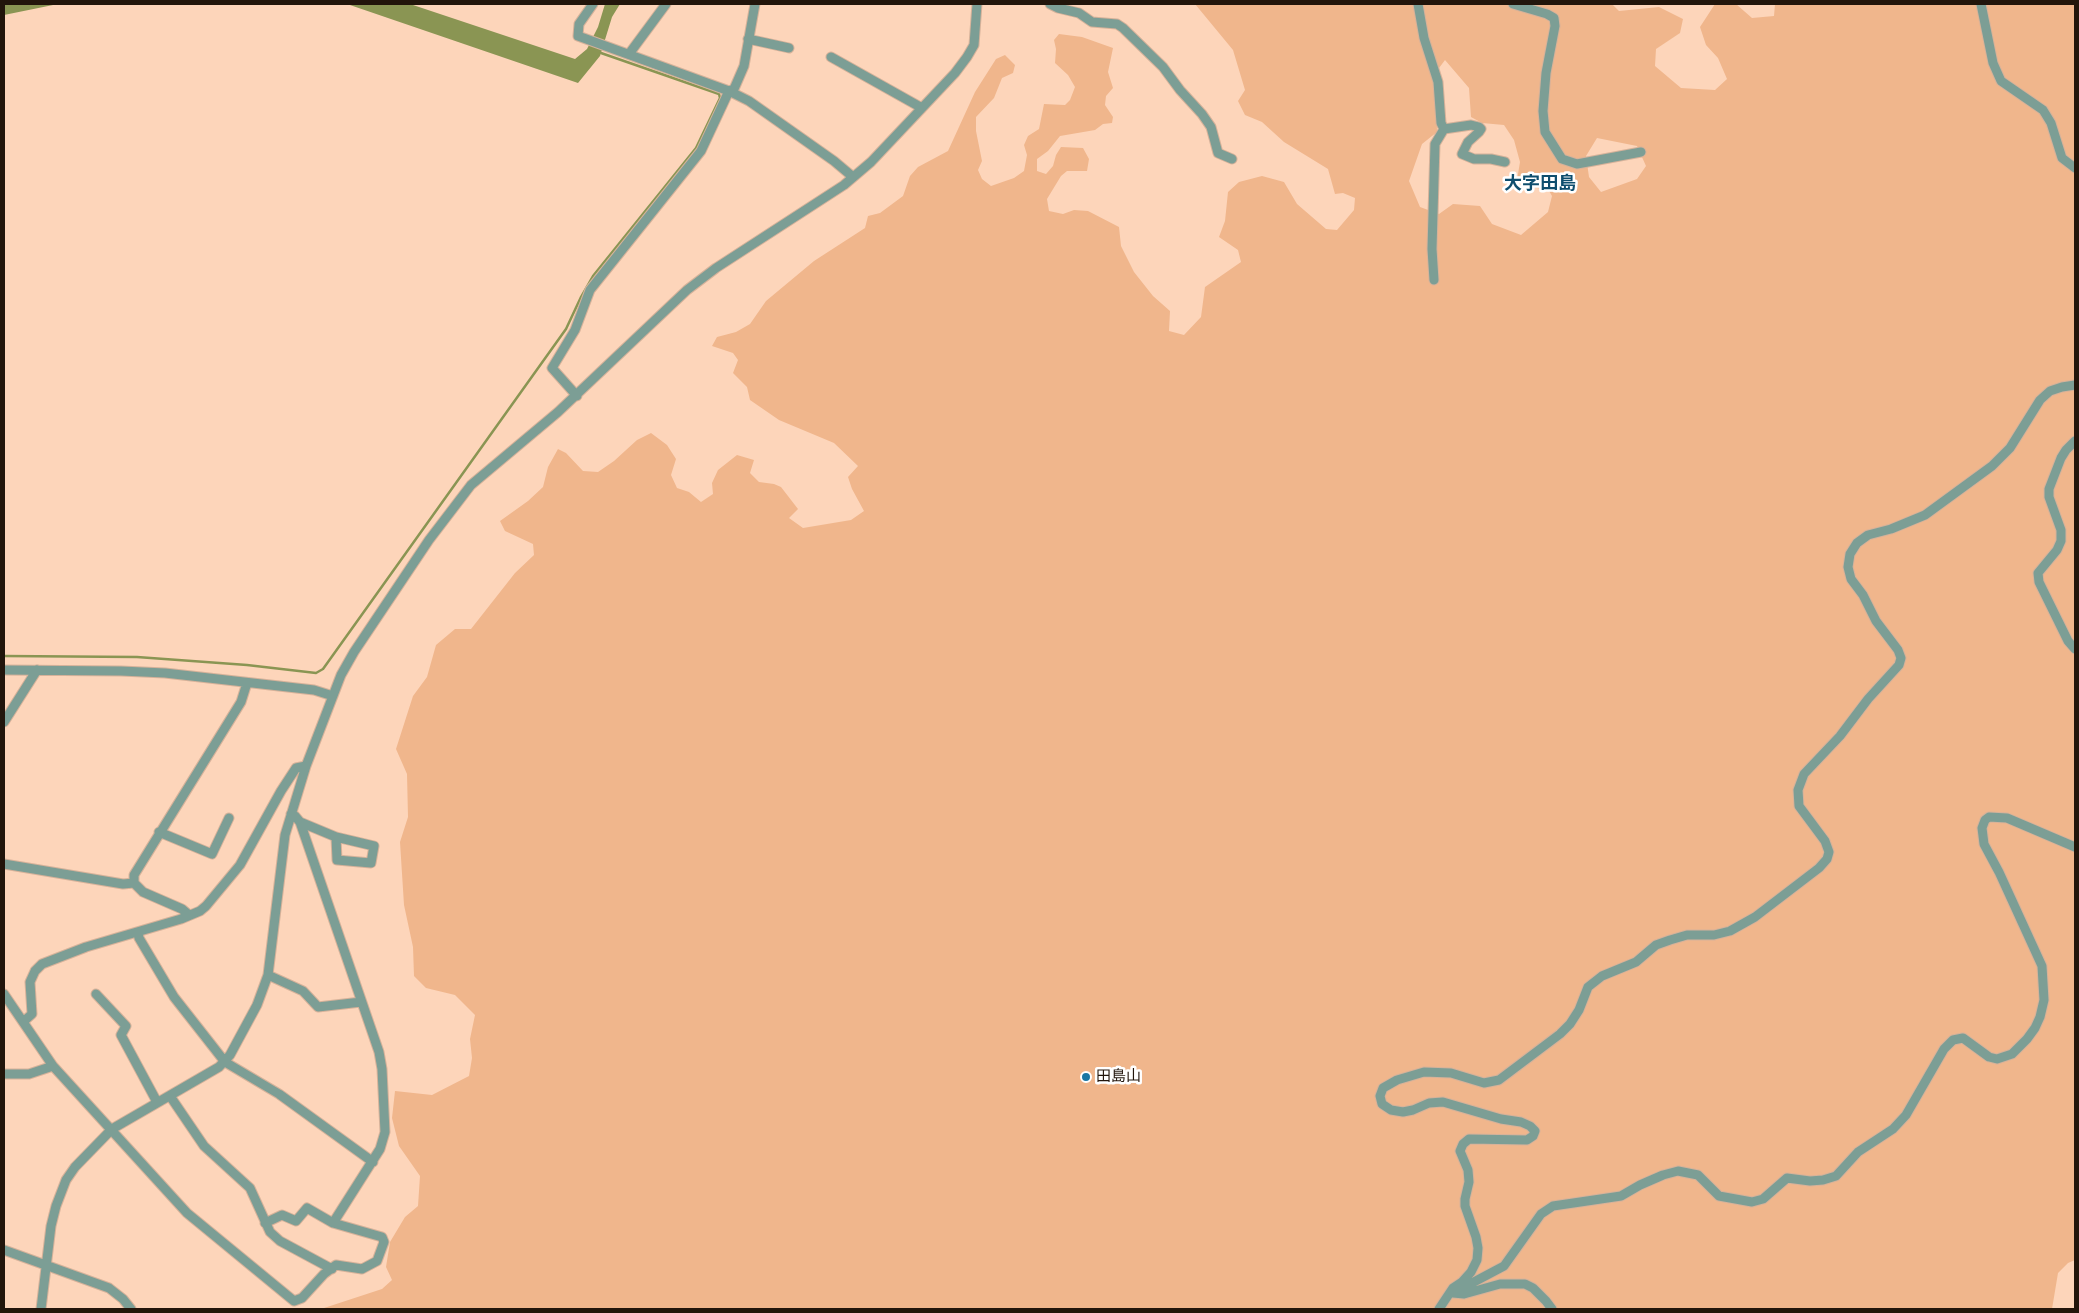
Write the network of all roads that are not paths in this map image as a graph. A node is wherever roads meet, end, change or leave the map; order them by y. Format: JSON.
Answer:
{"nodes":[{"id":1,"x":593,"y":4,"type":"edge"},
{"id":2,"x":666,"y":4,"type":"edge"},
{"id":3,"x":755,"y":4,"type":"edge"},
{"id":4,"x":977,"y":4,"type":"edge"},
{"id":5,"x":1050,"y":4,"type":"edge"},
{"id":6,"x":1418,"y":4,"type":"edge"},
{"id":7,"x":1513,"y":4,"type":"edge"},
{"id":8,"x":1981,"y":4,"type":"edge"},
{"id":9,"x":748,"y":38,"type":"junction"},
{"id":10,"x":789,"y":48,"type":"dead end"},
{"id":11,"x":629,"y":54,"type":"junction"},
{"id":12,"x":831,"y":57,"type":"dead end"},
{"id":13,"x":729,"y":91,"type":"junction"},
{"id":14,"x":922,"y":108,"type":"junction"},
{"id":15,"x":1444,"y":129,"type":"junction"},
{"id":16,"x":1641,"y":152,"type":"dead end"},
{"id":17,"x":1232,"y":159,"type":"dead end"},
{"id":18,"x":1505,"y":162,"type":"dead end"},
{"id":19,"x":2075,"y":168,"type":"edge"},
{"id":20,"x":854,"y":177,"type":"junction"},
{"id":21,"x":1434,"y":280,"type":"dead end"},
{"id":22,"x":2075,"y":385,"type":"edge"},
{"id":23,"x":576,"y":396,"type":"junction"},
{"id":24,"x":2075,"y":441,"type":"edge"},
{"id":25,"x":2075,"y":649,"type":"edge"},
{"id":26,"x":37,"y":670,"type":"junction"},
{"id":27,"x":5,"y":672,"type":"edge"},
{"id":28,"x":247,"y":683,"type":"junction"},
{"id":29,"x":333,"y":696,"type":"junction"},
{"id":30,"x":4,"y":722,"type":"edge"},
{"id":31,"x":306,"y":766,"type":"junction"},
{"id":32,"x":290,"y":814,"type":"junction"},
{"id":33,"x":229,"y":818,"type":"dead end"},
{"id":34,"x":300,"y":822,"type":"junction"},
{"id":35,"x":160,"y":832,"type":"junction"},
{"id":36,"x":336,"y":837,"type":"junction"},
{"id":37,"x":2075,"y":848,"type":"edge"},
{"id":38,"x":4,"y":864,"type":"edge"},
{"id":39,"x":134,"y":883,"type":"junction"},
{"id":40,"x":189,"y":915,"type":"junction"},
{"id":41,"x":138,"y":932,"type":"junction"},
{"id":42,"x":268,"y":975,"type":"junction"},
{"id":43,"x":4,"y":994,"type":"edge"},
{"id":44,"x":96,"y":994,"type":"dead end"},
{"id":45,"x":361,"y":1002,"type":"junction"},
{"id":46,"x":23,"y":1022,"type":"junction"},
{"id":47,"x":225,"y":1062,"type":"junction"},
{"id":48,"x":53,"y":1066,"type":"junction"},
{"id":49,"x":4,"y":1074,"type":"edge"},
{"id":50,"x":170,"y":1096,"type":"junction"},
{"id":51,"x":157,"y":1102,"type":"junction"},
{"id":52,"x":112,"y":1129,"type":"junction"},
{"id":53,"x":373,"y":1162,"type":"junction"},
{"id":54,"x":265,"y":1223,"type":"junction"},
{"id":55,"x":333,"y":1223,"type":"junction"},
{"id":56,"x":4,"y":1250,"type":"edge"},
{"id":57,"x":46,"y":1264,"type":"junction"},
{"id":58,"x":332,"y":1269,"type":"junction"},
{"id":59,"x":1452,"y":1293,"type":"junction"},
{"id":60,"x":41,"y":1309,"type":"edge"},
{"id":61,"x":131,"y":1309,"type":"edge"},
{"id":62,"x":1439,"y":1309,"type":"edge"},
{"id":63,"x":1552,"y":1309,"type":"edge"}],
"edges":[{"from":1,"to":11,"type":"street"},
{"from":2,"to":11,"type":"street"},
{"from":3,"to":9,"type":"street"},
{"from":4,"to":14,"type":"street"},
{"from":5,"to":17,"type":"street"},
{"from":6,"to":15,"type":"street"},
{"from":7,"to":16,"type":"street"},
{"from":8,"to":19,"type":"street"},
{"from":9,"to":10,"type":"street"},
{"from":9,"to":13,"type":"street"},
{"from":11,"to":13,"type":"street"},
{"from":12,"to":14,"type":"street"},
{"from":13,"to":20,"type":"street"},
{"from":13,"to":23,"type":"street"},
{"from":14,"to":20,"type":"street"},
{"from":15,"to":18,"type":"street"},
{"from":15,"to":21,"type":"street"},
{"from":20,"to":23,"type":"street"},
{"from":22,"to":59,"type":"street"},
{"from":23,"to":29,"type":"street"},
{"from":24,"to":25,"type":"street"},
{"from":26,"to":27,"type":"street"},
{"from":26,"to":28,"type":"street"},
{"from":26,"to":30,"type":"street"},
{"from":28,"to":29,"type":"street"},
{"from":28,"to":35,"type":"street"},
{"from":29,"to":31,"type":"street"},
{"from":31,"to":32,"type":"street"},
{"from":31,"to":40,"type":"street"},
{"from":32,"to":34,"type":"street"},
{"from":32,"to":42,"type":"street"},
{"from":33,"to":35,"type":"street"},
{"from":34,"to":36,"type":"street"},
{"from":34,"to":45,"type":"street"},
{"from":35,"to":39,"type":"street"},
{"from":36,"to":36,"type":"street"},
{"from":37,"to":59,"type":"street"},
{"from":38,"to":39,"type":"street"},
{"from":39,"to":40,"type":"street"},
{"from":40,"to":41,"type":"street"},
{"from":41,"to":46,"type":"street"},
{"from":41,"to":47,"type":"street"},
{"from":42,"to":45,"type":"street"},
{"from":42,"to":47,"type":"street"},
{"from":43,"to":46,"type":"street"},
{"from":44,"to":51,"type":"street"},
{"from":45,"to":53,"type":"street"},
{"from":46,"to":48,"type":"street"},
{"from":47,"to":50,"type":"street"},
{"from":47,"to":53,"type":"street"},
{"from":48,"to":49,"type":"street"},
{"from":48,"to":52,"type":"street"},
{"from":50,"to":51,"type":"street"},
{"from":50,"to":54,"type":"street"},
{"from":51,"to":52,"type":"street"},
{"from":52,"to":57,"type":"street"},
{"from":52,"to":58,"type":"street"},
{"from":53,"to":55,"type":"street"},
{"from":54,"to":55,"type":"street"},
{"from":54,"to":58,"type":"street"},
{"from":55,"to":58,"type":"street"},
{"from":56,"to":57,"type":"street"},
{"from":57,"to":60,"type":"street"},
{"from":57,"to":61,"type":"street"},
{"from":59,"to":62,"type":"street"},
{"from":59,"to":63,"type":"street"}]}
